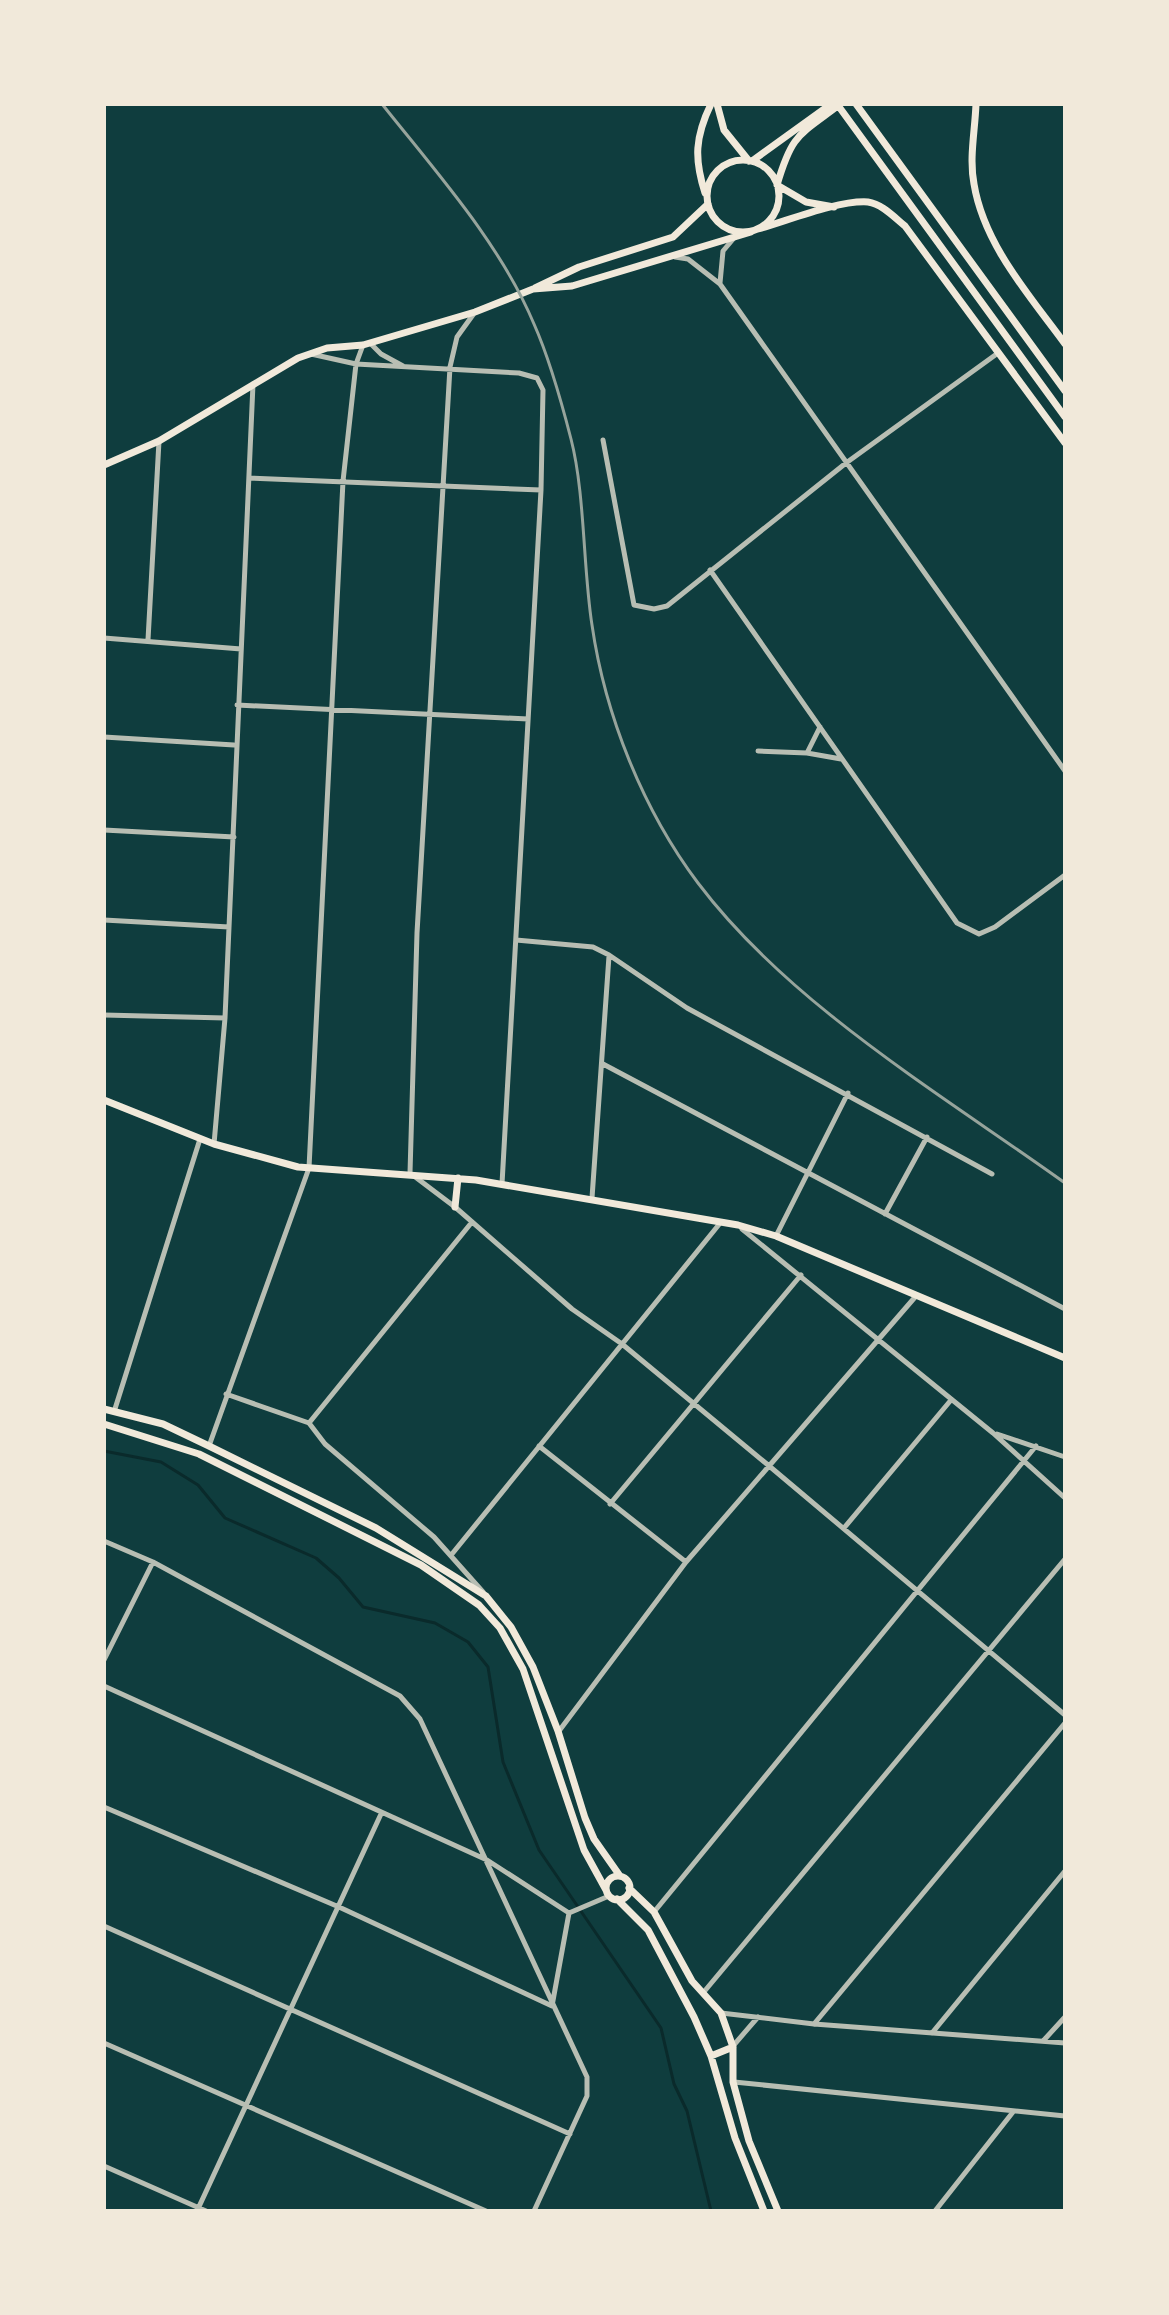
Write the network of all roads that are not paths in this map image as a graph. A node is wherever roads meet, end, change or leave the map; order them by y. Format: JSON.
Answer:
{"nodes":[{"id":1,"x":711,"y":104,"type":"edge"},
{"id":2,"x":717,"y":104,"type":"edge"},
{"id":3,"x":836,"y":104,"type":"edge"},
{"id":4,"x":856,"y":104,"type":"edge"},
{"id":5,"x":975,"y":105,"type":"edge"},
{"id":6,"x":750,"y":161,"type":"junction"},
{"id":7,"x":777,"y":185,"type":"junction"},
{"id":8,"x":707,"y":200,"type":"junction"},
{"id":9,"x":838,"y":207,"type":"junction"},
{"id":10,"x":754,"y":230,"type":"junction"},
{"id":11,"x":735,"y":237,"type":"junction"},
{"id":12,"x":672,"y":257,"type":"junction"},
{"id":13,"x":720,"y":284,"type":"junction"},
{"id":14,"x":533,"y":289,"type":"junction"},
{"id":15,"x":475,"y":312,"type":"junction"},
{"id":16,"x":366,"y":344,"type":"junction"},
{"id":17,"x":1065,"y":344,"type":"edge"},
{"id":18,"x":998,"y":353,"type":"junction"},
{"id":19,"x":310,"y":354,"type":"junction"},
{"id":20,"x":356,"y":364,"type":"junction"},
{"id":21,"x":450,"y":367,"type":"junction"},
{"id":22,"x":407,"y":368,"type":"junction"},
{"id":23,"x":253,"y":384,"type":"junction"},
{"id":24,"x":1065,"y":391,"type":"edge"},
{"id":25,"x":1065,"y":417,"type":"edge"},
{"id":26,"x":603,"y":440,"type":"dead end"},
{"id":27,"x":159,"y":441,"type":"junction"},
{"id":28,"x":1065,"y":443,"type":"edge"},
{"id":29,"x":846,"y":463,"type":"junction"},
{"id":30,"x":104,"y":465,"type":"edge"},
{"id":31,"x":249,"y":478,"type":"junction"},
{"id":32,"x":343,"y":481,"type":"junction"},
{"id":33,"x":443,"y":485,"type":"junction"},
{"id":34,"x":541,"y":490,"type":"junction"},
{"id":35,"x":710,"y":570,"type":"junction"},
{"id":36,"x":104,"y":638,"type":"edge"},
{"id":37,"x":148,"y":640,"type":"junction"},
{"id":38,"x":241,"y":649,"type":"junction"},
{"id":39,"x":237,"y":705,"type":"junction"},
{"id":40,"x":333,"y":710,"type":"junction"},
{"id":41,"x":430,"y":715,"type":"junction"},
{"id":42,"x":528,"y":719,"type":"junction"},
{"id":43,"x":820,"y":727,"type":"junction"},
{"id":44,"x":104,"y":737,"type":"edge"},
{"id":45,"x":234,"y":745,"type":"junction"},
{"id":46,"x":758,"y":751,"type":"dead end"},
{"id":47,"x":807,"y":753,"type":"junction"},
{"id":48,"x":842,"y":759,"type":"junction"},
{"id":49,"x":1065,"y":771,"type":"edge"},
{"id":50,"x":104,"y":830,"type":"edge"},
{"id":51,"x":234,"y":837,"type":"junction"},
{"id":52,"x":1065,"y":875,"type":"edge"},
{"id":53,"x":104,"y":920,"type":"edge"},
{"id":54,"x":229,"y":927,"type":"junction"},
{"id":55,"x":516,"y":940,"type":"junction"},
{"id":56,"x":609,"y":955,"type":"junction"},
{"id":57,"x":104,"y":1015,"type":"edge"},
{"id":58,"x":225,"y":1018,"type":"junction"},
{"id":59,"x":603,"y":1064,"type":"junction"},
{"id":60,"x":848,"y":1093,"type":"junction"},
{"id":61,"x":104,"y":1100,"type":"edge"},
{"id":62,"x":927,"y":1137,"type":"junction"},
{"id":63,"x":200,"y":1139,"type":"junction"},
{"id":64,"x":214,"y":1144,"type":"junction"},
{"id":65,"x":309,"y":1168,"type":"junction"},
{"id":66,"x":410,"y":1173,"type":"junction"},
{"id":67,"x":808,"y":1174,"type":"junction"},
{"id":68,"x":992,"y":1174,"type":"dead end"},
{"id":69,"x":458,"y":1178,"type":"junction"},
{"id":70,"x":502,"y":1184,"type":"junction"},
{"id":71,"x":592,"y":1198,"type":"junction"},
{"id":72,"x":455,"y":1207,"type":"junction"},
{"id":73,"x":885,"y":1214,"type":"junction"},
{"id":74,"x":472,"y":1222,"type":"junction"},
{"id":75,"x":721,"y":1222,"type":"junction"},
{"id":76,"x":738,"y":1225,"type":"junction"},
{"id":77,"x":776,"y":1236,"type":"junction"},
{"id":78,"x":801,"y":1275,"type":"junction"},
{"id":79,"x":916,"y":1296,"type":"junction"},
{"id":80,"x":1065,"y":1309,"type":"edge"},
{"id":81,"x":879,"y":1341,"type":"junction"},
{"id":82,"x":622,"y":1344,"type":"junction"},
{"id":83,"x":1065,"y":1358,"type":"edge"},
{"id":84,"x":226,"y":1394,"type":"junction"},
{"id":85,"x":951,"y":1400,"type":"junction"},
{"id":86,"x":693,"y":1403,"type":"junction"},
{"id":87,"x":104,"y":1409,"type":"edge"},
{"id":88,"x":114,"y":1413,"type":"junction"},
{"id":89,"x":309,"y":1423,"type":"junction"},
{"id":90,"x":104,"y":1424,"type":"edge"},
{"id":91,"x":993,"y":1433,"type":"junction"},
{"id":92,"x":209,"y":1446,"type":"junction"},
{"id":93,"x":539,"y":1446,"type":"junction"},
{"id":94,"x":1036,"y":1446,"type":"junction"},
{"id":95,"x":1065,"y":1457,"type":"edge"},
{"id":96,"x":1025,"y":1460,"type":"junction"},
{"id":97,"x":768,"y":1465,"type":"junction"},
{"id":98,"x":1065,"y":1498,"type":"edge"},
{"id":99,"x":610,"y":1504,"type":"junction"},
{"id":100,"x":844,"y":1528,"type":"junction"},
{"id":101,"x":104,"y":1541,"type":"edge"},
{"id":102,"x":452,"y":1554,"type":"junction"},
{"id":103,"x":1065,"y":1559,"type":"edge"},
{"id":104,"x":153,"y":1562,"type":"junction"},
{"id":105,"x":686,"y":1562,"type":"junction"},
{"id":106,"x":917,"y":1590,"type":"junction"},
{"id":107,"x":486,"y":1596,"type":"junction"},
{"id":108,"x":986,"y":1651,"type":"junction"},
{"id":109,"x":104,"y":1660,"type":"edge"},
{"id":110,"x":104,"y":1686,"type":"edge"},
{"id":111,"x":1065,"y":1715,"type":"edge"},
{"id":112,"x":1065,"y":1723,"type":"edge"},
{"id":113,"x":558,"y":1731,"type":"junction"},
{"id":114,"x":104,"y":1807,"type":"edge"},
{"id":115,"x":381,"y":1814,"type":"junction"},
{"id":116,"x":487,"y":1860,"type":"junction"},
{"id":117,"x":1065,"y":1871,"type":"edge"},
{"id":118,"x":620,"y":1876,"type":"junction"},
{"id":119,"x":629,"y":1888,"type":"junction"},
{"id":120,"x":611,"y":1895,"type":"junction"},
{"id":121,"x":339,"y":1907,"type":"junction"},
{"id":122,"x":572,"y":1912,"type":"junction"},
{"id":123,"x":654,"y":1912,"type":"junction"},
{"id":124,"x":104,"y":1926,"type":"edge"},
{"id":125,"x":703,"y":1993,"type":"junction"},
{"id":126,"x":552,"y":2006,"type":"junction"},
{"id":127,"x":292,"y":2009,"type":"junction"},
{"id":128,"x":721,"y":2013,"type":"junction"},
{"id":129,"x":758,"y":2016,"type":"junction"},
{"id":130,"x":1065,"y":2017,"type":"edge"},
{"id":131,"x":814,"y":2024,"type":"junction"},
{"id":132,"x":931,"y":2033,"type":"junction"},
{"id":133,"x":1044,"y":2040,"type":"junction"},
{"id":134,"x":104,"y":2043,"type":"edge"},
{"id":135,"x":1065,"y":2043,"type":"edge"},
{"id":136,"x":733,"y":2047,"type":"junction"},
{"id":137,"x":711,"y":2056,"type":"junction"},
{"id":138,"x":733,"y":2082,"type":"junction"},
{"id":139,"x":246,"y":2104,"type":"junction"},
{"id":140,"x":1013,"y":2112,"type":"junction"},
{"id":141,"x":1065,"y":2116,"type":"edge"},
{"id":142,"x":570,"y":2134,"type":"junction"},
{"id":143,"x":104,"y":2166,"type":"edge"},
{"id":144,"x":198,"y":2209,"type":"edge"},
{"id":145,"x":206,"y":2211,"type":"edge"},
{"id":146,"x":486,"y":2211,"type":"edge"},
{"id":147,"x":534,"y":2211,"type":"edge"},
{"id":148,"x":764,"y":2211,"type":"edge"},
{"id":149,"x":778,"y":2211,"type":"edge"},
{"id":150,"x":935,"y":2211,"type":"edge"}],
"edges":[{"from":1,"to":8,"type":"main road"},
{"from":2,"to":6,"type":"main road"},
{"from":3,"to":6,"type":"main road"},
{"from":3,"to":7,"type":"main road"},
{"from":3,"to":25,"type":"main road"},
{"from":4,"to":24,"type":"main road"},
{"from":5,"to":17,"type":"main road"},
{"from":6,"to":7,"type":"main road"},
{"from":6,"to":8,"type":"main road"},
{"from":7,"to":9,"type":"main road"},
{"from":7,"to":10,"type":"main road"},
{"from":8,"to":10,"type":"main road"},
{"from":8,"to":14,"type":"main road"},
{"from":9,"to":10,"type":"main road"},
{"from":9,"to":18,"type":"main road"},
{"from":10,"to":11,"type":"main road"},
{"from":11,"to":12,"type":"main road"},
{"from":11,"to":13,"type":"street"},
{"from":12,"to":13,"type":"street"},
{"from":12,"to":14,"type":"main road"},
{"from":13,"to":29,"type":"street"},
{"from":14,"to":15,"type":"main road"},
{"from":15,"to":16,"type":"main road"},
{"from":15,"to":21,"type":"street"},
{"from":16,"to":19,"type":"main road"},
{"from":16,"to":20,"type":"street"},
{"from":16,"to":22,"type":"street"},
{"from":18,"to":28,"type":"main road"},
{"from":18,"to":29,"type":"street"},
{"from":19,"to":20,"type":"street"},
{"from":19,"to":23,"type":"main road"},
{"from":20,"to":22,"type":"street"},
{"from":20,"to":32,"type":"street"},
{"from":21,"to":22,"type":"street"},
{"from":21,"to":33,"type":"street"},
{"from":21,"to":34,"type":"street"},
{"from":23,"to":27,"type":"main road"},
{"from":23,"to":31,"type":"street"},
{"from":26,"to":35,"type":"street"},
{"from":27,"to":30,"type":"main road"},
{"from":27,"to":37,"type":"street"},
{"from":29,"to":35,"type":"street"},
{"from":29,"to":49,"type":"street"},
{"from":31,"to":32,"type":"street"},
{"from":31,"to":38,"type":"street"},
{"from":32,"to":33,"type":"street"},
{"from":32,"to":40,"type":"street"},
{"from":33,"to":34,"type":"street"},
{"from":33,"to":41,"type":"street"},
{"from":34,"to":42,"type":"street"},
{"from":35,"to":43,"type":"street"},
{"from":36,"to":37,"type":"street"},
{"from":37,"to":38,"type":"street"},
{"from":38,"to":39,"type":"street"},
{"from":39,"to":40,"type":"street"},
{"from":39,"to":45,"type":"street"},
{"from":40,"to":41,"type":"street"},
{"from":40,"to":65,"type":"street"},
{"from":41,"to":42,"type":"street"},
{"from":41,"to":66,"type":"street"},
{"from":42,"to":55,"type":"street"},
{"from":43,"to":47,"type":"street"},
{"from":43,"to":48,"type":"street"},
{"from":44,"to":45,"type":"street"},
{"from":45,"to":51,"type":"street"},
{"from":46,"to":47,"type":"street"},
{"from":47,"to":48,"type":"street"},
{"from":48,"to":52,"type":"street"},
{"from":50,"to":51,"type":"street"},
{"from":51,"to":54,"type":"street"},
{"from":53,"to":54,"type":"street"},
{"from":54,"to":58,"type":"street"},
{"from":55,"to":56,"type":"street"},
{"from":55,"to":70,"type":"street"},
{"from":56,"to":59,"type":"street"},
{"from":56,"to":60,"type":"street"},
{"from":57,"to":58,"type":"street"},
{"from":58,"to":64,"type":"street"},
{"from":59,"to":67,"type":"street"},
{"from":59,"to":71,"type":"street"},
{"from":60,"to":62,"type":"street"},
{"from":60,"to":67,"type":"street"},
{"from":61,"to":63,"type":"main road"},
{"from":62,"to":68,"type":"street"},
{"from":62,"to":73,"type":"street"},
{"from":63,"to":64,"type":"main road"},
{"from":63,"to":88,"type":"street"},
{"from":64,"to":65,"type":"main road"},
{"from":65,"to":66,"type":"main road"},
{"from":65,"to":84,"type":"street"},
{"from":66,"to":69,"type":"main road"},
{"from":66,"to":72,"type":"street"},
{"from":67,"to":73,"type":"street"},
{"from":67,"to":77,"type":"street"},
{"from":69,"to":70,"type":"main road"},
{"from":69,"to":72,"type":"main road"},
{"from":70,"to":71,"type":"main road"},
{"from":71,"to":75,"type":"main road"},
{"from":72,"to":74,"type":"street"},
{"from":73,"to":80,"type":"street"},
{"from":74,"to":82,"type":"street"},
{"from":74,"to":89,"type":"street"},
{"from":75,"to":76,"type":"main road"},
{"from":75,"to":82,"type":"street"},
{"from":76,"to":77,"type":"main road"},
{"from":76,"to":78,"type":"street"},
{"from":77,"to":79,"type":"main road"},
{"from":78,"to":81,"type":"street"},
{"from":78,"to":86,"type":"street"},
{"from":79,"to":81,"type":"street"},
{"from":79,"to":83,"type":"main road"},
{"from":81,"to":85,"type":"street"},
{"from":81,"to":97,"type":"street"},
{"from":82,"to":86,"type":"street"},
{"from":82,"to":93,"type":"street"},
{"from":84,"to":89,"type":"street"},
{"from":84,"to":92,"type":"street"},
{"from":85,"to":91,"type":"street"},
{"from":85,"to":100,"type":"street"},
{"from":86,"to":97,"type":"street"},
{"from":86,"to":99,"type":"street"},
{"from":87,"to":88,"type":"main road"},
{"from":88,"to":92,"type":"main road"},
{"from":89,"to":102,"type":"street"},
{"from":90,"to":120,"type":"main road"},
{"from":91,"to":94,"type":"street"},
{"from":91,"to":96,"type":"street"},
{"from":92,"to":107,"type":"main road"},
{"from":93,"to":99,"type":"street"},
{"from":93,"to":102,"type":"street"},
{"from":94,"to":95,"type":"street"},
{"from":94,"to":96,"type":"street"},
{"from":96,"to":98,"type":"street"},
{"from":96,"to":106,"type":"street"},
{"from":97,"to":100,"type":"street"},
{"from":97,"to":105,"type":"street"},
{"from":99,"to":105,"type":"street"},
{"from":100,"to":106,"type":"street"},
{"from":101,"to":104,"type":"street"},
{"from":102,"to":107,"type":"street"},
{"from":103,"to":108,"type":"street"},
{"from":104,"to":109,"type":"street"},
{"from":104,"to":116,"type":"street"},
{"from":105,"to":113,"type":"street"},
{"from":106,"to":108,"type":"street"},
{"from":106,"to":123,"type":"street"},
{"from":107,"to":113,"type":"main road"},
{"from":108,"to":111,"type":"street"},
{"from":108,"to":125,"type":"street"},
{"from":110,"to":115,"type":"street"},
{"from":112,"to":131,"type":"street"},
{"from":113,"to":118,"type":"main road"},
{"from":114,"to":121,"type":"street"},
{"from":115,"to":116,"type":"street"},
{"from":115,"to":121,"type":"street"},
{"from":116,"to":122,"type":"street"},
{"from":116,"to":126,"type":"street"},
{"from":117,"to":132,"type":"street"},
{"from":118,"to":119,"type":"main road"},
{"from":118,"to":120,"type":"main road"},
{"from":119,"to":120,"type":"main road"},
{"from":119,"to":123,"type":"main road"},
{"from":120,"to":122,"type":"street"},
{"from":120,"to":137,"type":"main road"},
{"from":121,"to":126,"type":"street"},
{"from":121,"to":127,"type":"street"},
{"from":122,"to":126,"type":"street"},
{"from":123,"to":125,"type":"main road"},
{"from":124,"to":127,"type":"street"},
{"from":125,"to":128,"type":"main road"},
{"from":126,"to":142,"type":"street"},
{"from":127,"to":139,"type":"street"},
{"from":127,"to":142,"type":"street"},
{"from":128,"to":129,"type":"street"},
{"from":128,"to":136,"type":"main road"},
{"from":129,"to":131,"type":"street"},
{"from":129,"to":136,"type":"street"},
{"from":130,"to":133,"type":"street"},
{"from":131,"to":132,"type":"street"},
{"from":132,"to":133,"type":"street"},
{"from":133,"to":135,"type":"street"},
{"from":134,"to":139,"type":"street"},
{"from":136,"to":137,"type":"main road"},
{"from":136,"to":138,"type":"main road"},
{"from":137,"to":148,"type":"main road"},
{"from":138,"to":140,"type":"street"},
{"from":138,"to":149,"type":"main road"},
{"from":139,"to":144,"type":"street"},
{"from":139,"to":146,"type":"street"},
{"from":140,"to":141,"type":"street"},
{"from":140,"to":150,"type":"street"},
{"from":142,"to":147,"type":"street"},
{"from":143,"to":144,"type":"street"},
{"from":144,"to":145,"type":"street"}]}
